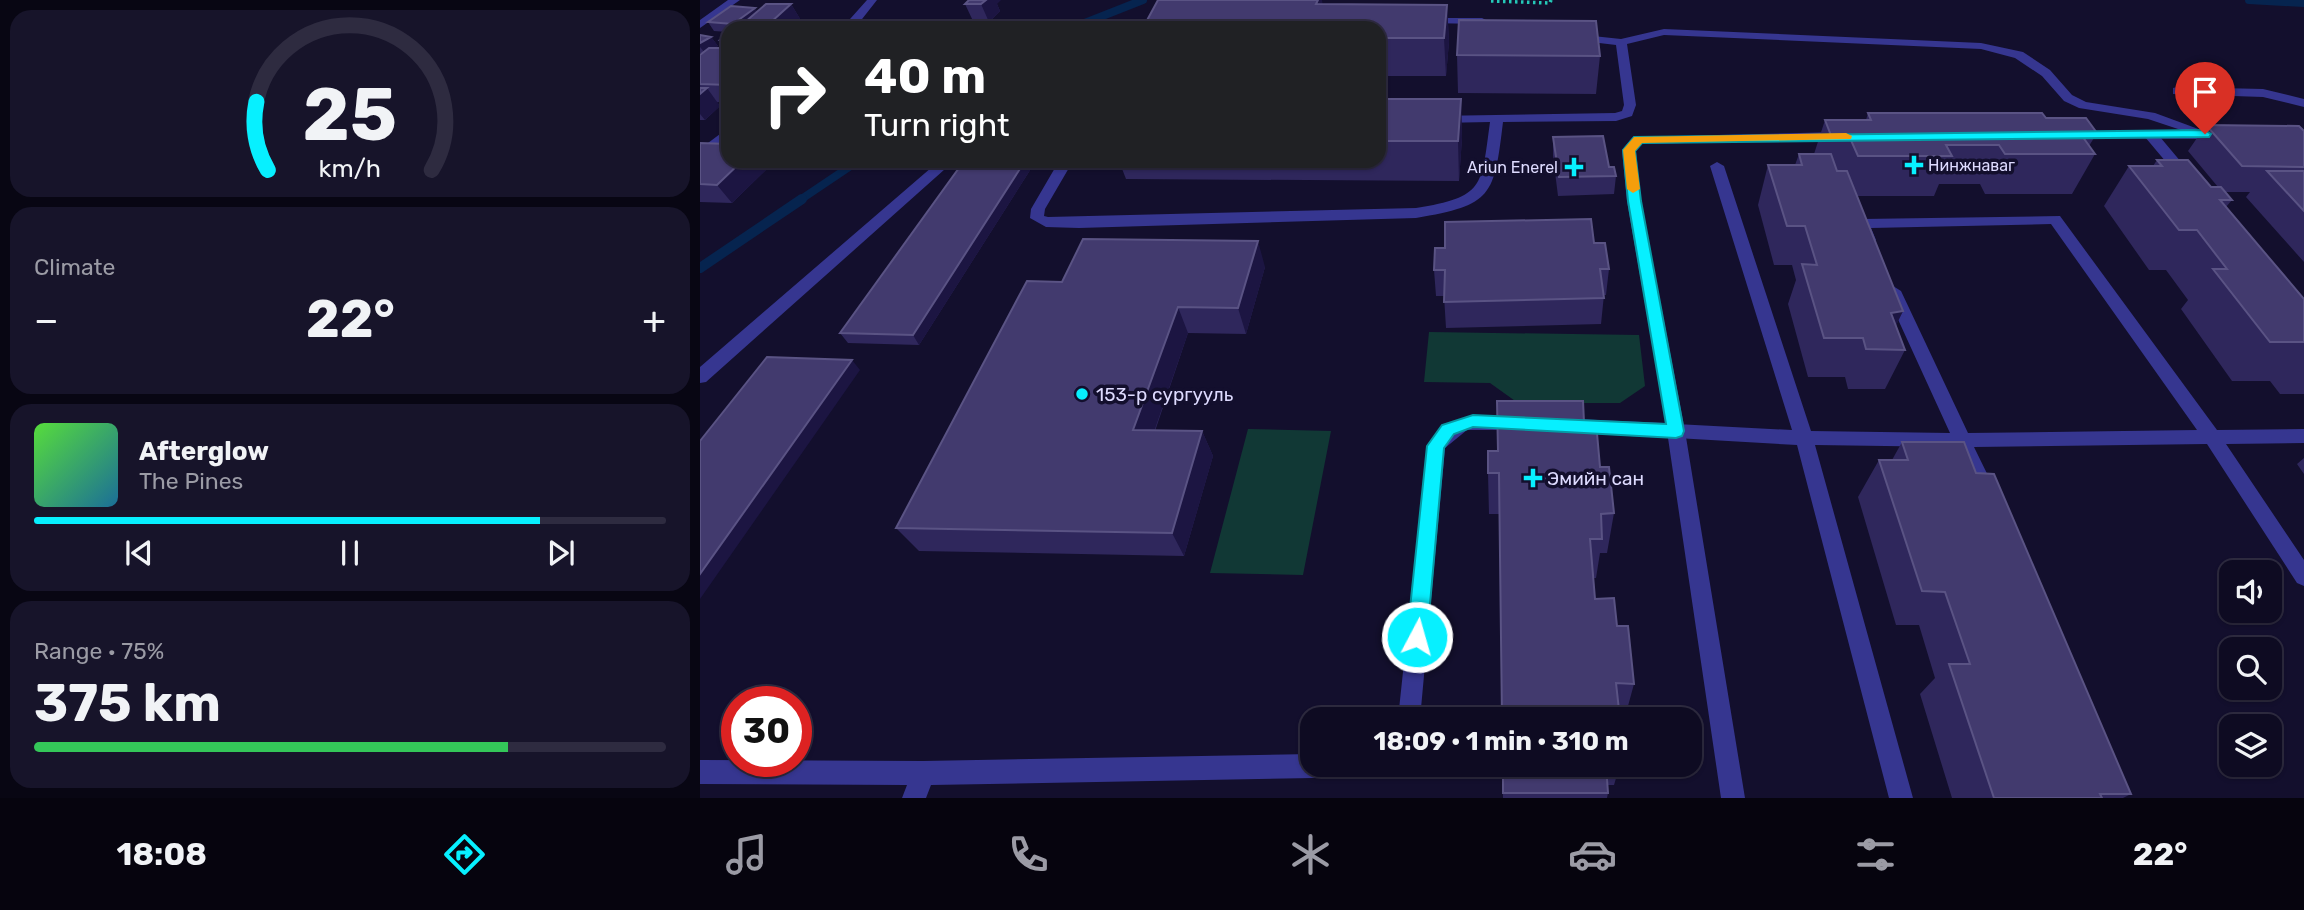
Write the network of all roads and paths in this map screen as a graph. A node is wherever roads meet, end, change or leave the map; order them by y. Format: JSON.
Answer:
{"nodes":[{"id":1,"x":735,"y":0,"type":"edge"},
{"id":2,"x":872,"y":0,"type":"edge"},
{"id":3,"x":1486,"y":1,"type":"edge"},
{"id":4,"x":1551,"y":1,"type":"edge"},
{"id":5,"x":1416,"y":20,"type":"edge"},
{"id":6,"x":856,"y":21,"type":"edge"},
{"id":7,"x":700,"y":25,"type":"edge"},
{"id":8,"x":1495,"y":27,"type":"edge"},
{"id":9,"x":1556,"y":35,"type":"edge"},
{"id":10,"x":1621,"y":42,"type":"junction"},
{"id":11,"x":2177,"y":91,"type":"dead end"},
{"id":12,"x":2304,"y":103,"type":"edge"},
{"id":13,"x":1431,"y":119,"type":"edge"},
{"id":14,"x":1497,"y":119,"type":"junction"},
{"id":15,"x":2150,"y":134,"type":"junction"},
{"id":16,"x":2205,"y":134,"type":"junction"},
{"id":17,"x":2059,"y":135,"type":"edge"},
{"id":18,"x":1856,"y":136,"type":"edge"},
{"id":19,"x":2242,"y":136,"type":"edge"},
{"id":20,"x":721,"y":138,"type":"edge"},
{"id":21,"x":705,"y":152,"type":"edge"},
{"id":22,"x":1717,"y":166,"type":"dead end"},
{"id":23,"x":939,"y":168,"type":"edge"},
{"id":24,"x":1062,"y":168,"type":"edge"},
{"id":25,"x":2197,"y":190,"type":"edge"},
{"id":26,"x":700,"y":377,"type":"edge"},
{"id":27,"x":1676,"y":431,"type":"junction"},
{"id":28,"x":2211,"y":436,"type":"junction"},
{"id":29,"x":2304,"y":436,"type":"edge"},
{"id":30,"x":1804,"y":438,"type":"junction"},
{"id":31,"x":1963,"y":440,"type":"junction"},
{"id":32,"x":1997,"y":517,"type":"edge"},
{"id":33,"x":2304,"y":577,"type":"edge"},
{"id":34,"x":1410,"y":707,"type":"edge"},
{"id":35,"x":1300,"y":766,"type":"edge"},
{"id":36,"x":700,"y":772,"type":"edge"},
{"id":37,"x":923,"y":773,"type":"junction"},
{"id":38,"x":914,"y":798,"type":"edge"},
{"id":39,"x":1733,"y":798,"type":"edge"},
{"id":40,"x":1901,"y":798,"type":"edge"}],
"edges":[{"from":1,"to":7,"type":"street"},
{"from":2,"to":6,"type":"street"},
{"from":3,"to":4,"type":"path"},
{"from":5,"to":8,"type":"street"},
{"from":9,"to":10,"type":"street"},
{"from":10,"to":14,"type":"street"},
{"from":10,"to":16,"type":"street"},
{"from":11,"to":12,"type":"street"},
{"from":13,"to":14,"type":"street"},
{"from":14,"to":24,"type":"street"},
{"from":15,"to":16,"type":"street"},
{"from":15,"to":17,"type":"street"},
{"from":15,"to":25,"type":"street"},
{"from":16,"to":19,"type":"street"},
{"from":18,"to":27,"type":"street"},
{"from":20,"to":21,"type":"street"},
{"from":22,"to":30,"type":"street"},
{"from":23,"to":26,"type":"street"},
{"from":27,"to":30,"type":"street"},
{"from":27,"to":34,"type":"street"},
{"from":27,"to":39,"type":"street"},
{"from":28,"to":29,"type":"street"},
{"from":28,"to":31,"type":"street"},
{"from":28,"to":31,"type":"street"},
{"from":28,"to":33,"type":"street"},
{"from":30,"to":31,"type":"street"},
{"from":30,"to":40,"type":"street"},
{"from":31,"to":32,"type":"street"},
{"from":35,"to":37,"type":"street"},
{"from":36,"to":37,"type":"street"},
{"from":37,"to":38,"type":"street"}]}
